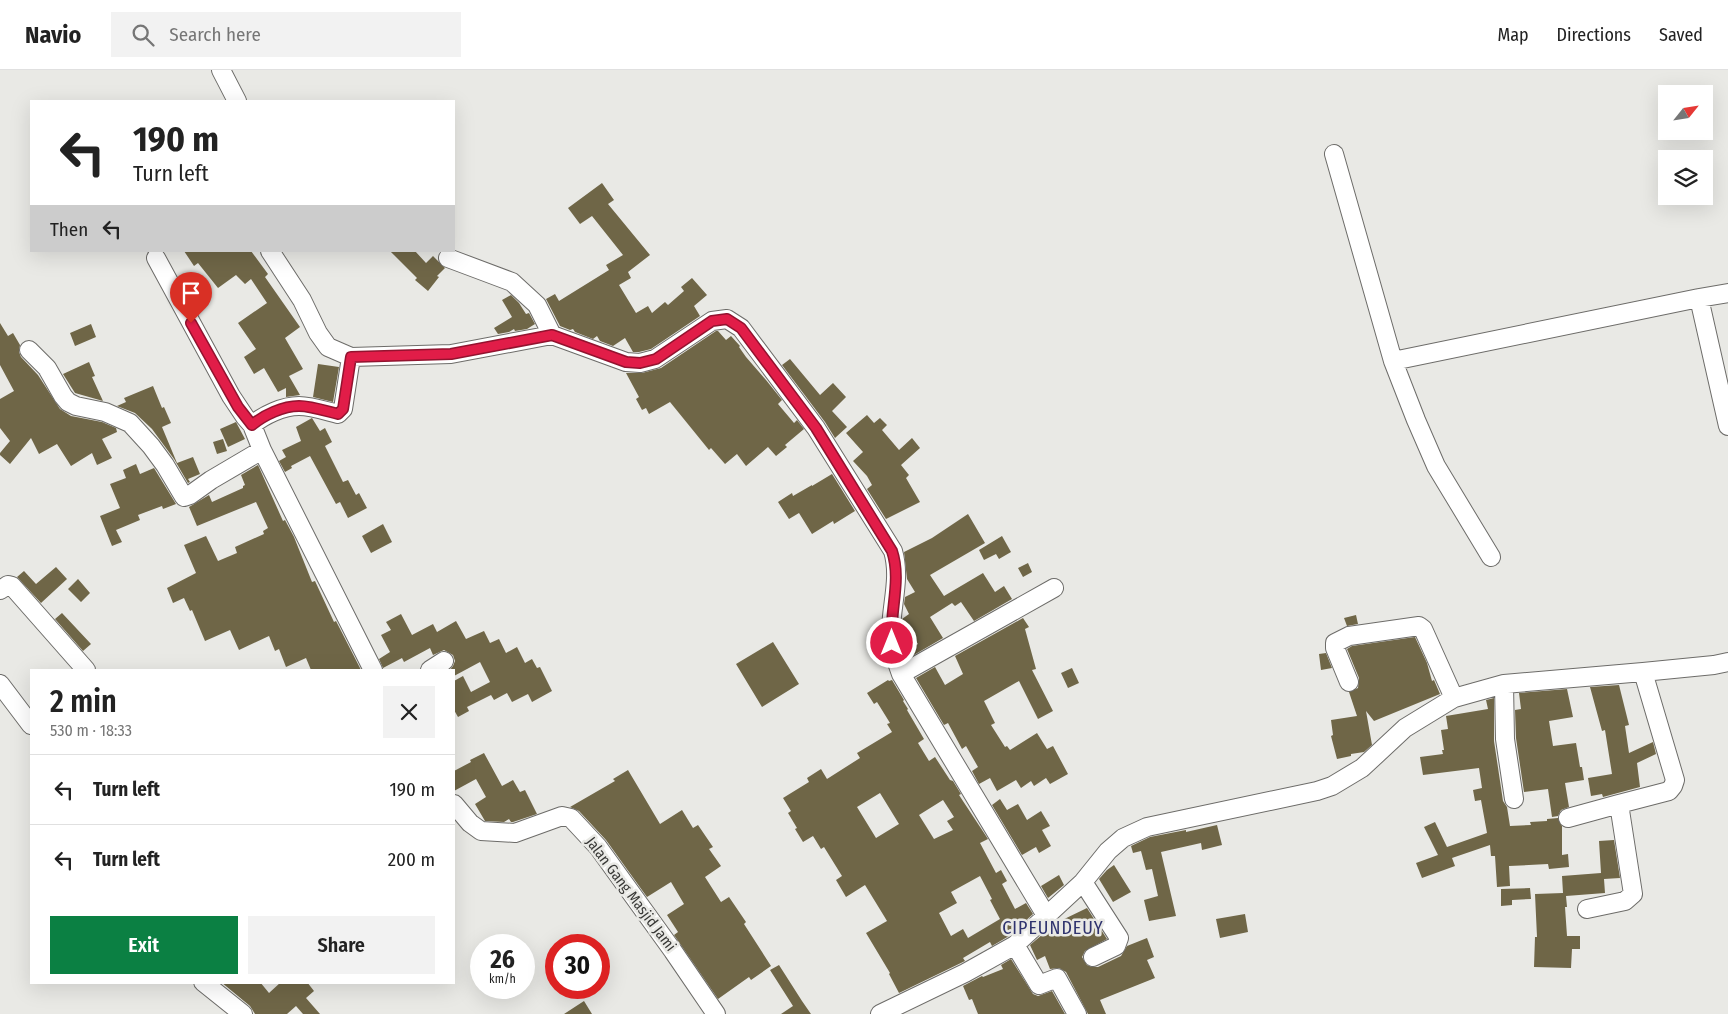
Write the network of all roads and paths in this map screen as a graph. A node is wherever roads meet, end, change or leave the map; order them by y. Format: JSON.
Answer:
{"nodes":[{"id":1,"x":221,"y":70,"type":"edge"},
{"id":2,"x":236,"y":100,"type":"edge"},
{"id":3,"x":1334,"y":154,"type":"dead end"},
{"id":4,"x":271,"y":252,"type":"edge"},
{"id":5,"x":156,"y":258,"type":"dead end"},
{"id":6,"x":448,"y":258,"type":"dead end"},
{"id":7,"x":1728,"y":293,"type":"edge"},
{"id":8,"x":1698,"y":298,"type":"junction"},
{"id":9,"x":552,"y":335,"type":"junction"},
{"id":10,"x":29,"y":350,"type":"dead end"},
{"id":11,"x":351,"y":357,"type":"junction"},
{"id":12,"x":1393,"y":360,"type":"junction"},
{"id":13,"x":252,"y":425,"type":"junction"},
{"id":14,"x":1728,"y":426,"type":"edge"},
{"id":15,"x":262,"y":450,"type":"junction"},
{"id":16,"x":1491,"y":557,"type":"dead end"},
{"id":17,"x":1054,"y":588,"type":"dead end"},
{"id":18,"x":0,"y":590,"type":"edge"},
{"id":19,"x":1728,"y":662,"type":"edge"},
{"id":20,"x":85,"y":669,"type":"edge"},
{"id":21,"x":372,"y":669,"type":"edge"},
{"id":22,"x":1643,"y":672,"type":"junction"},
{"id":23,"x":901,"y":674,"type":"junction"},
{"id":24,"x":1349,"y":682,"type":"dead end"},
{"id":25,"x":0,"y":684,"type":"edge"},
{"id":26,"x":1504,"y":684,"type":"junction"},
{"id":27,"x":1454,"y":698,"type":"junction"},
{"id":28,"x":30,"y":723,"type":"edge"},
{"id":29,"x":1514,"y":800,"type":"dead end"},
{"id":30,"x":1619,"y":804,"type":"junction"},
{"id":31,"x":455,"y":805,"type":"edge"},
{"id":32,"x":1568,"y":818,"type":"dead end"},
{"id":33,"x":1083,"y":882,"type":"junction"},
{"id":34,"x":1588,"y":909,"type":"dead end"},
{"id":35,"x":1047,"y":917,"type":"junction"},
{"id":36,"x":1015,"y":945,"type":"junction"},
{"id":37,"x":1093,"y":957,"type":"dead end"},
{"id":38,"x":205,"y":984,"type":"edge"},
{"id":39,"x":243,"y":1014,"type":"edge"},
{"id":40,"x":716,"y":1014,"type":"edge"},
{"id":41,"x":880,"y":1014,"type":"edge"},
{"id":42,"x":1078,"y":1014,"type":"edge"}],
"edges":[{"from":1,"to":2,"type":"street"},
{"from":3,"to":12,"type":"street"},
{"from":4,"to":11,"type":"street"},
{"from":5,"to":13,"type":"street"},
{"from":6,"to":9,"type":"street"},
{"from":7,"to":8,"type":"street"},
{"from":8,"to":12,"type":"street"},
{"from":8,"to":14,"type":"street"},
{"from":9,"to":11,"type":"street"},
{"from":9,"to":23,"type":"street"},
{"from":10,"to":15,"type":"street"},
{"from":11,"to":13,"type":"street"},
{"from":12,"to":16,"type":"street"},
{"from":13,"to":15,"type":"street"},
{"from":15,"to":21,"type":"street"},
{"from":17,"to":23,"type":"street"},
{"from":18,"to":20,"type":"street"},
{"from":19,"to":22,"type":"street"},
{"from":22,"to":26,"type":"street"},
{"from":22,"to":30,"type":"street"},
{"from":23,"to":35,"type":"street"},
{"from":24,"to":27,"type":"street"},
{"from":25,"to":28,"type":"street"},
{"from":26,"to":27,"type":"street"},
{"from":26,"to":29,"type":"street"},
{"from":27,"to":33,"type":"street"},
{"from":30,"to":32,"type":"street"},
{"from":30,"to":34,"type":"street"},
{"from":31,"to":40,"type":"street","name":"Jalan Gang Masjid Jami"},
{"from":33,"to":35,"type":"street"},
{"from":33,"to":37,"type":"street"},
{"from":35,"to":36,"type":"street"},
{"from":36,"to":41,"type":"street"},
{"from":36,"to":42,"type":"street"},
{"from":38,"to":39,"type":"street"}]}
